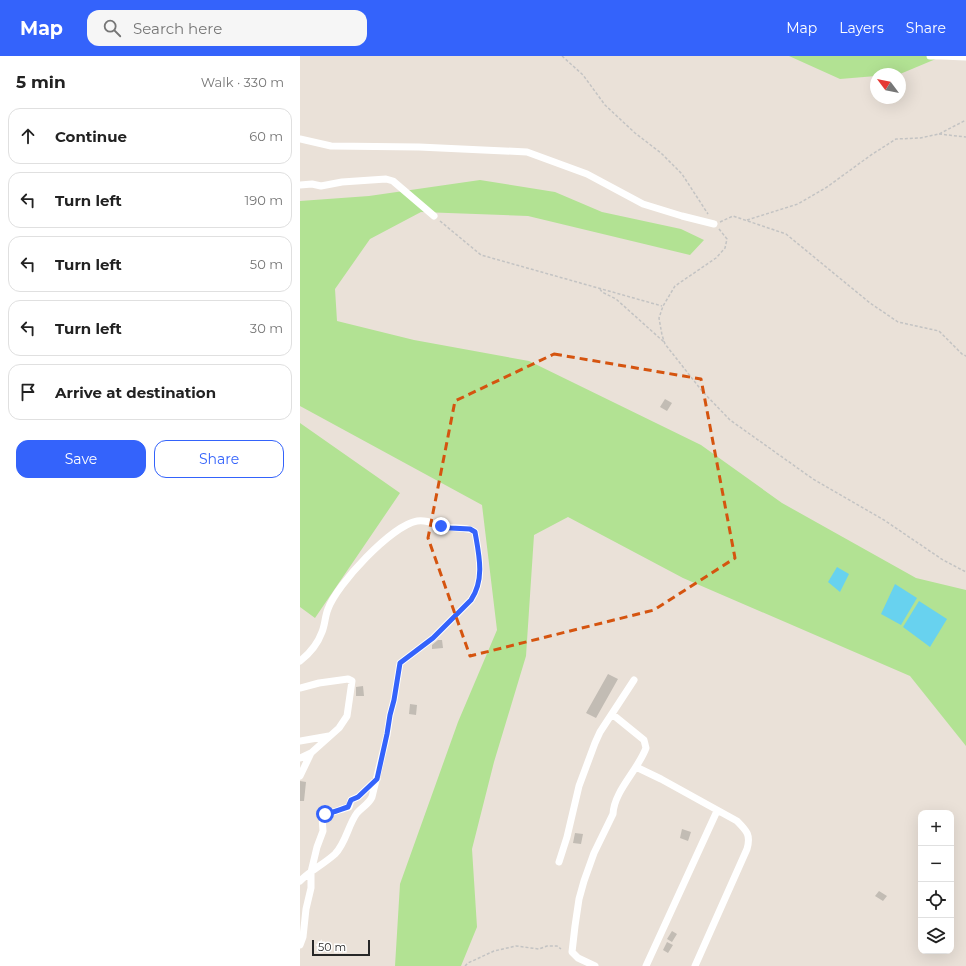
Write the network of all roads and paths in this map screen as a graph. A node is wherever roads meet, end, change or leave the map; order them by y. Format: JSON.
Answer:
{"nodes":[{"id":1,"x":562,"y":56,"type":"edge"},
{"id":2,"x":930,"y":56,"type":"edge"},
{"id":3,"x":940,"y":56,"type":"edge"},
{"id":4,"x":966,"y":57,"type":"edge"},
{"id":5,"x":966,"y":120,"type":"edge"},
{"id":6,"x":939,"y":134,"type":"junction"},
{"id":7,"x":966,"y":137,"type":"edge"},
{"id":8,"x":300,"y":140,"type":"edge"},
{"id":9,"x":300,"y":185,"type":"edge"},
{"id":10,"x":434,"y":216,"type":"joint"},
{"id":11,"x":746,"y":220,"type":"junction"},
{"id":12,"x":714,"y":224,"type":"junction"},
{"id":13,"x":599,"y":288,"type":"junction"},
{"id":14,"x":663,"y":306,"type":"junction"},
{"id":15,"x":665,"y":344,"type":"junction"},
{"id":16,"x":966,"y":356,"type":"edge"},
{"id":17,"x":966,"y":572,"type":"edge"},
{"id":18,"x":301,"y":658,"type":"edge"},
{"id":19,"x":634,"y":680,"type":"dead end"},
{"id":20,"x":300,"y":688,"type":"edge"},
{"id":21,"x":612,"y":714,"type":"junction"},
{"id":22,"x":330,"y":736,"type":"junction"},
{"id":23,"x":300,"y":742,"type":"edge"},
{"id":24,"x":311,"y":753,"type":"junction"},
{"id":25,"x":300,"y":758,"type":"edge"},
{"id":26,"x":636,"y":767,"type":"junction"},
{"id":27,"x":300,"y":776,"type":"edge"},
{"id":28,"x":377,"y":779,"type":"junction"},
{"id":29,"x":717,"y":811,"type":"junction"},
{"id":30,"x":558,"y":862,"type":"dead end"},
{"id":31,"x":311,"y":872,"type":"junction"},
{"id":32,"x":300,"y":881,"type":"edge"},
{"id":33,"x":300,"y":945,"type":"edge"},
{"id":34,"x":560,"y":949,"type":"dead end"},
{"id":35,"x":465,"y":966,"type":"edge"},
{"id":36,"x":595,"y":966,"type":"edge"},
{"id":37,"x":646,"y":966,"type":"edge"},
{"id":38,"x":695,"y":966,"type":"edge"}],
"edges":[{"from":1,"to":12,"type":"path"},
{"from":2,"to":3,"type":"street"},
{"from":3,"to":4,"type":"street"},
{"from":5,"to":6,"type":"path"},
{"from":6,"to":7,"type":"path"},
{"from":6,"to":11,"type":"path"},
{"from":8,"to":12,"type":"street"},
{"from":9,"to":10,"type":"street"},
{"from":10,"to":13,"type":"path"},
{"from":11,"to":12,"type":"path"},
{"from":11,"to":16,"type":"path"},
{"from":12,"to":14,"type":"path"},
{"from":13,"to":14,"type":"path"},
{"from":13,"to":15,"type":"path"},
{"from":14,"to":15,"type":"path"},
{"from":15,"to":17,"type":"path"},
{"from":18,"to":28,"type":"street"},
{"from":19,"to":21,"type":"street"},
{"from":20,"to":22,"type":"street"},
{"from":21,"to":26,"type":"street"},
{"from":21,"to":30,"type":"street"},
{"from":22,"to":23,"type":"street"},
{"from":22,"to":24,"type":"street"},
{"from":24,"to":25,"type":"street"},
{"from":24,"to":27,"type":"street"},
{"from":26,"to":29,"type":"street"},
{"from":26,"to":36,"type":"street"},
{"from":28,"to":31,"type":"street"},
{"from":28,"to":31,"type":"street"},
{"from":29,"to":37,"type":"street"},
{"from":29,"to":38,"type":"street"},
{"from":31,"to":32,"type":"street"},
{"from":31,"to":33,"type":"street"},
{"from":34,"to":35,"type":"path"}]}
